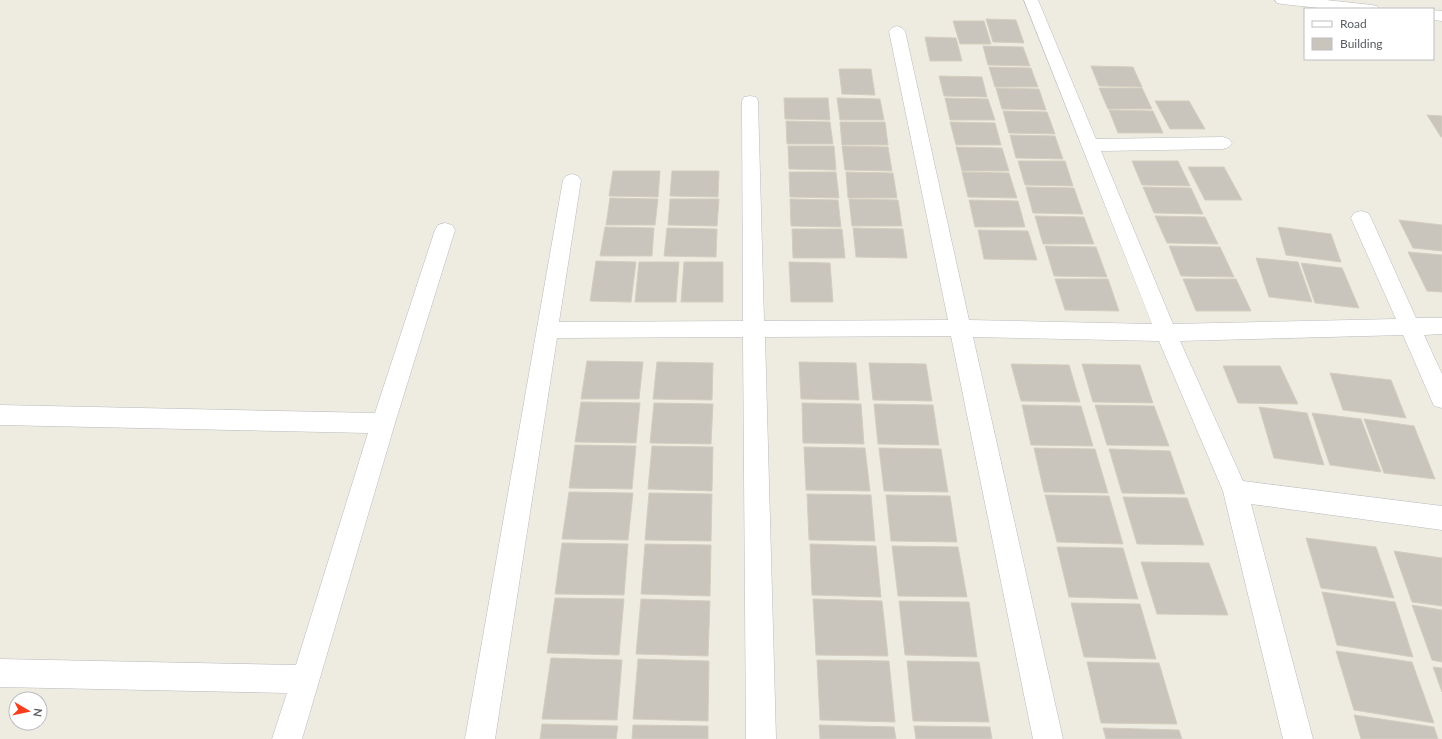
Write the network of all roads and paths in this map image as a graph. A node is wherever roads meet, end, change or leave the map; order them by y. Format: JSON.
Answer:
{"nodes":[{"id":1,"x":1031,"y":0,"type":"edge"},
{"id":2,"x":1282,"y":0,"type":"edge"},
{"id":3,"x":1362,"y":8,"type":"edge"},
{"id":4,"x":897,"y":31,"type":"dead end"},
{"id":5,"x":750,"y":101,"type":"dead end"},
{"id":6,"x":1223,"y":143,"type":"dead end"},
{"id":7,"x":1090,"y":144,"type":"junction"},
{"id":8,"x":572,"y":180,"type":"dead end"},
{"id":9,"x":1361,"y":218,"type":"dead end"},
{"id":10,"x":445,"y":230,"type":"dead end"},
{"id":11,"x":1442,"y":326,"type":"edge"},
{"id":12,"x":1410,"y":327,"type":"junction"},
{"id":13,"x":960,"y":328,"type":"junction"},
{"id":14,"x":754,"y":329,"type":"junction"},
{"id":15,"x":548,"y":330,"type":"junction"},
{"id":16,"x":1166,"y":333,"type":"junction"},
{"id":17,"x":1442,"y":399,"type":"edge"},
{"id":18,"x":0,"y":415,"type":"edge"},
{"id":19,"x":383,"y":423,"type":"junction"},
{"id":20,"x":1235,"y":491,"type":"junction"},
{"id":21,"x":1442,"y":518,"type":"edge"},
{"id":22,"x":0,"y":673,"type":"edge"},
{"id":23,"x":305,"y":679,"type":"junction"},
{"id":24,"x":286,"y":739,"type":"edge"},
{"id":25,"x":480,"y":739,"type":"edge"},
{"id":26,"x":761,"y":739,"type":"edge"},
{"id":27,"x":1048,"y":739,"type":"edge"},
{"id":28,"x":1298,"y":739,"type":"edge"}],
"edges":[{"from":1,"to":7,"type":"street"},
{"from":2,"to":3,"type":"street"},
{"from":4,"to":13,"type":"street"},
{"from":5,"to":14,"type":"street"},
{"from":6,"to":7,"type":"street"},
{"from":7,"to":16,"type":"street"},
{"from":8,"to":15,"type":"street"},
{"from":9,"to":12,"type":"street"},
{"from":10,"to":19,"type":"street"},
{"from":11,"to":12,"type":"street"},
{"from":12,"to":16,"type":"street"},
{"from":12,"to":17,"type":"street"},
{"from":13,"to":14,"type":"street"},
{"from":13,"to":16,"type":"street"},
{"from":13,"to":27,"type":"street"},
{"from":14,"to":15,"type":"street"},
{"from":14,"to":26,"type":"street"},
{"from":15,"to":25,"type":"street"},
{"from":16,"to":20,"type":"street"},
{"from":18,"to":19,"type":"street"},
{"from":19,"to":23,"type":"street"},
{"from":20,"to":21,"type":"street"},
{"from":20,"to":28,"type":"street"},
{"from":22,"to":23,"type":"street"},
{"from":23,"to":24,"type":"street"}]}
